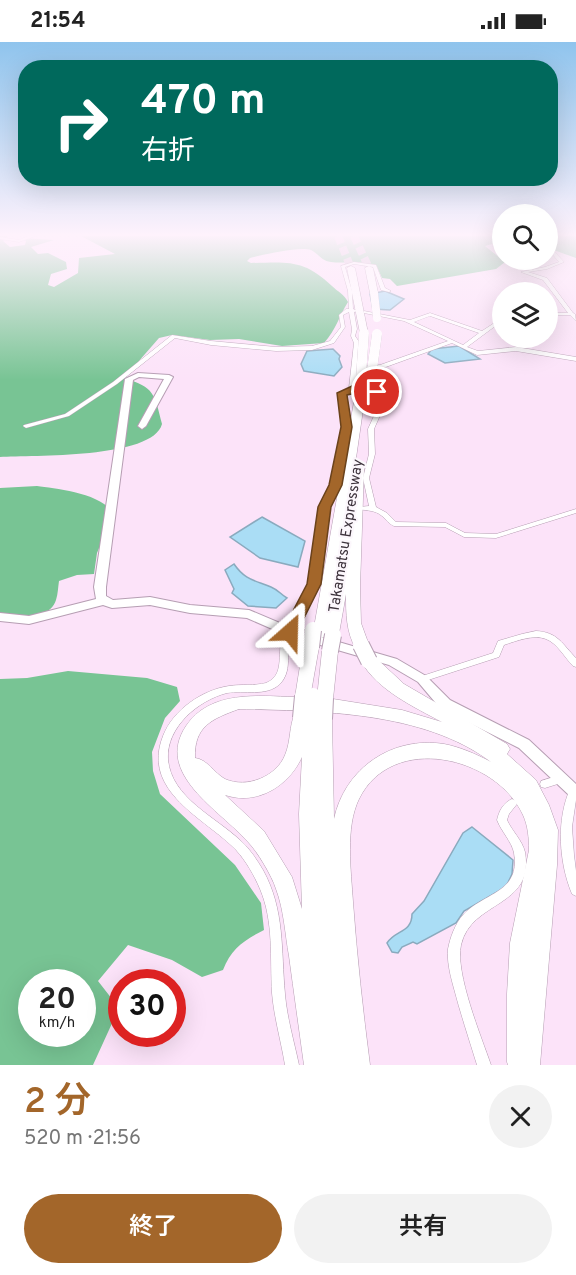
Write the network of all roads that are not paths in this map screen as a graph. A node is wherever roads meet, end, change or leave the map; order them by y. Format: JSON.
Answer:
{"nodes":[{"id":1,"x":349,"y":284,"type":"edge"},
{"id":2,"x":354,"y":284,"type":"tunnel mouth"},
{"id":3,"x":372,"y":284,"type":"tunnel mouth"},
{"id":4,"x":381,"y":284,"type":"edge"},
{"id":5,"x":549,"y":284,"type":"edge"},
{"id":6,"x":389,"y":291,"type":"dead end"},
{"id":7,"x":354,"y":310,"type":"junction"},
{"id":8,"x":366,"y":312,"type":"dead end"},
{"id":9,"x":558,"y":315,"type":"edge"},
{"id":10,"x":575,"y":317,"type":"edge"},
{"id":11,"x":410,"y":322,"type":"junction"},
{"id":12,"x":492,"y":325,"type":"edge"},
{"id":13,"x":481,"y":332,"type":"junction"},
{"id":14,"x":451,"y":342,"type":"junction"},
{"id":15,"x":466,"y":343,"type":"junction"},
{"id":16,"x":576,"y":359,"type":"edge"},
{"id":17,"x":356,"y":366,"type":"junction"},
{"id":18,"x":360,"y":395,"type":"junction"},
{"id":19,"x":26,"y":426,"type":"dead end"},
{"id":20,"x":142,"y":426,"type":"dead end"},
{"id":21,"x":324,"y":507,"type":"junction"},
{"id":22,"x":373,"y":508,"type":"junction"},
{"id":23,"x":576,"y":511,"type":"edge"},
{"id":24,"x":349,"y":514,"type":"junction"},
{"id":25,"x":346,"y":538,"type":"junction"},
{"id":26,"x":104,"y":601,"type":"junction"},
{"id":27,"x":0,"y":617,"type":"edge"},
{"id":28,"x":290,"y":632,"type":"junction"},
{"id":29,"x":321,"y":641,"type":"junction"},
{"id":30,"x":576,"y":664,"type":"edge"},
{"id":31,"x":422,"y":679,"type":"junction"},
{"id":32,"x":313,"y":719,"type":"junction"},
{"id":33,"x":560,"y":779,"type":"junction"},
{"id":34,"x":527,"y":792,"type":"junction"},
{"id":35,"x":575,"y":792,"type":"edge"},
{"id":36,"x":576,"y":890,"type":"edge"},
{"id":37,"x":292,"y":1065,"type":"edge"},
{"id":38,"x":316,"y":1065,"type":"edge"},
{"id":39,"x":328,"y":1065,"type":"edge"},
{"id":40,"x":347,"y":1065,"type":"edge"},
{"id":41,"x":358,"y":1065,"type":"edge"},
{"id":42,"x":484,"y":1065,"type":"edge"},
{"id":43,"x":519,"y":1065,"type":"edge"},
{"id":44,"x":528,"y":1065,"type":"edge"}],
"edges":[{"from":1,"to":7,"type":"street"},
{"from":2,"to":18,"type":"highway","name":"Takamatsu Expressway","bridge":true},
{"from":3,"to":18,"type":"highway","name":"Takamatsu Expressway","bridge":true},
{"from":4,"to":6,"type":"street"},
{"from":5,"to":10,"type":"street"},
{"from":7,"to":17,"type":"street"},
{"from":7,"to":19,"type":"street"},
{"from":8,"to":11,"type":"street"},
{"from":9,"to":10,"type":"street"},
{"from":11,"to":13,"type":"street"},
{"from":11,"to":14,"type":"street"},
{"from":12,"to":13,"type":"street"},
{"from":13,"to":15,"type":"street"},
{"from":14,"to":15,"type":"street"},
{"from":14,"to":17,"type":"street"},
{"from":15,"to":16,"type":"street"},
{"from":17,"to":18,"type":"street"},
{"from":18,"to":21,"type":"street"},
{"from":18,"to":22,"type":"street"},
{"from":18,"to":24,"type":"highway","name":"Takamatsu Expressway"},
{"from":18,"to":24,"type":"highway","name":"Takamatsu Expressway"},
{"from":20,"to":26,"type":"street"},
{"from":21,"to":24,"type":"street"},
{"from":21,"to":28,"type":"street"},
{"from":22,"to":23,"type":"street"},
{"from":22,"to":24,"type":"street"},
{"from":24,"to":25,"type":"highway"},
{"from":24,"to":25,"type":"highway","name":"Takamatsu Expressway"},
{"from":25,"to":29,"type":"highway","name":"Takamatsu Expressway"},
{"from":25,"to":29,"type":"highway","name":"Takamatsu Expressway"},
{"from":25,"to":34,"type":"highway","bridge":true},
{"from":26,"to":27,"type":"street"},
{"from":26,"to":28,"type":"street"},
{"from":28,"to":31,"type":"street"},
{"from":28,"to":37,"type":"street"},
{"from":29,"to":32,"type":"highway","name":"Takamatsu Expressway","bridge":true},
{"from":30,"to":31,"type":"street"},
{"from":31,"to":33,"type":"street"},
{"from":32,"to":34,"type":"highway"},
{"from":32,"to":39,"type":"highway"},
{"from":32,"to":40,"type":"highway"},
{"from":33,"to":34,"type":"street"},
{"from":33,"to":35,"type":"street"},
{"from":34,"to":38,"type":"highway"},
{"from":34,"to":41,"type":"highway"},
{"from":34,"to":42,"type":"street"},
{"from":34,"to":43,"type":"highway"},
{"from":34,"to":44,"type":"highway"},
{"from":35,"to":36,"type":"street"}]}
